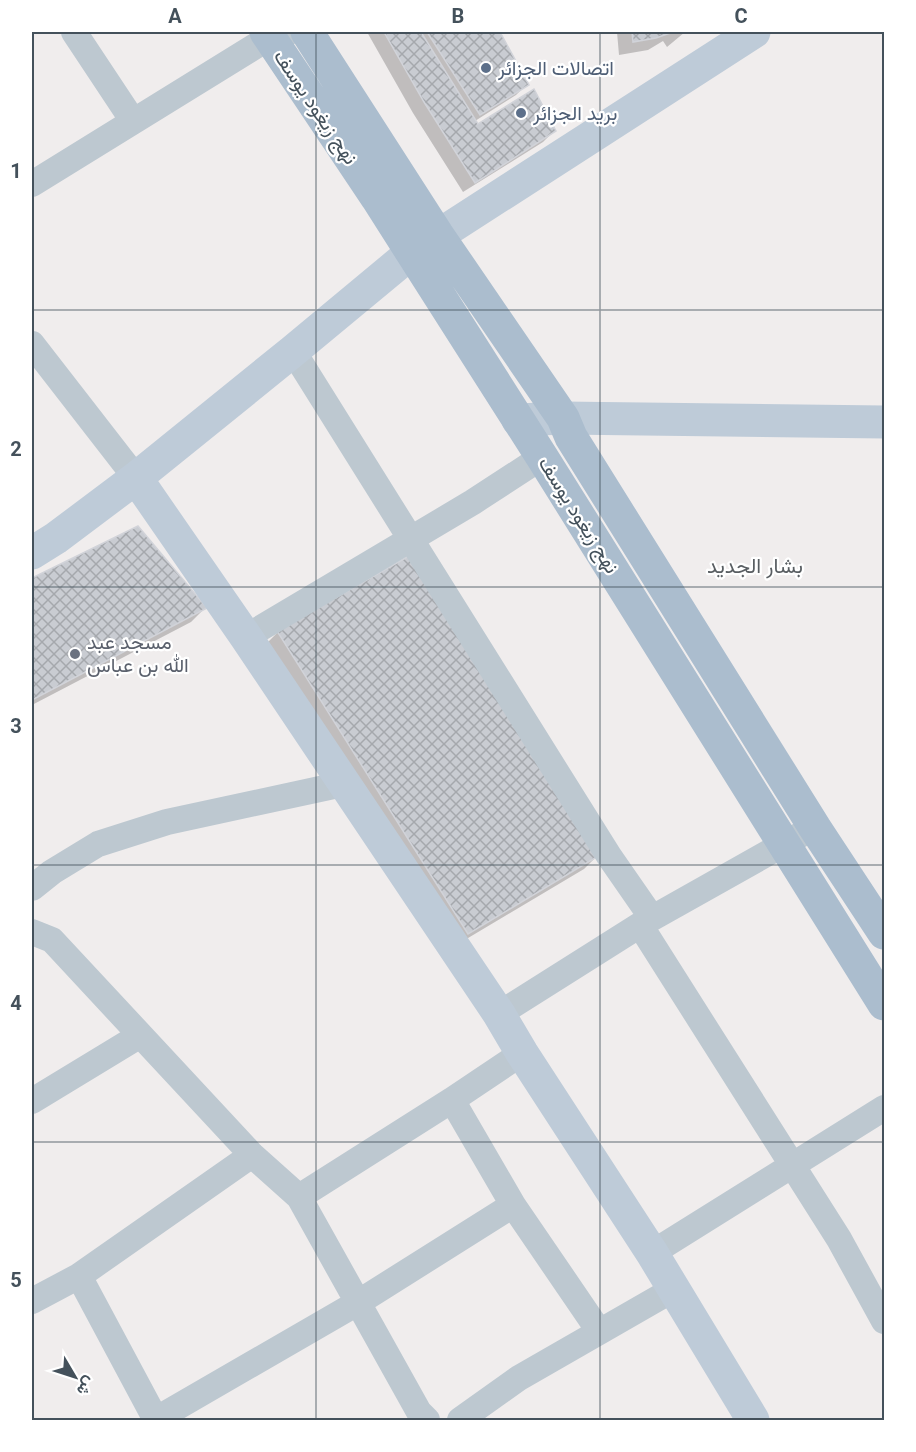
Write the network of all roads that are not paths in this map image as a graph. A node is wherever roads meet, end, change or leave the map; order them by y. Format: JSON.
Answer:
{"nodes":[{"id":1,"x":74,"y":32,"type":"edge"},
{"id":2,"x":307,"y":32,"type":"edge"},
{"id":3,"x":754,"y":32,"type":"edge"},
{"id":4,"x":275,"y":33,"type":"edge"},
{"id":5,"x":133,"y":121,"type":"junction"},
{"id":6,"x":32,"y":184,"type":"edge"},
{"id":7,"x":437,"y":234,"type":"junction"},
{"id":8,"x":411,"y":253,"type":"junction"},
{"id":9,"x":32,"y":344,"type":"edge"},
{"id":10,"x":293,"y":351,"type":"junction"},
{"id":11,"x":563,"y":418,"type":"junction"},
{"id":12,"x":518,"y":420,"type":"junction"},
{"id":13,"x":885,"y":422,"type":"edge"},
{"id":14,"x":542,"y":457,"type":"junction"},
{"id":15,"x":136,"y":478,"type":"junction"},
{"id":16,"x":411,"y":537,"type":"junction"},
{"id":17,"x":32,"y":554,"type":"edge"},
{"id":18,"x":246,"y":637,"type":"junction"},
{"id":19,"x":343,"y":784,"type":"junction"},
{"id":20,"x":815,"y":828,"type":"junction"},
{"id":21,"x":784,"y":842,"type":"junction"},
{"id":22,"x":32,"y":888,"type":"edge"},
{"id":23,"x":646,"y":922,"type":"junction"},
{"id":24,"x":32,"y":932,"type":"edge"},
{"id":25,"x":885,"y":933,"type":"edge"},
{"id":26,"x":885,"y":1004,"type":"edge"},
{"id":27,"x":499,"y":1014,"type":"junction"},
{"id":28,"x":139,"y":1036,"type":"junction"},
{"id":29,"x":522,"y":1053,"type":"junction"},
{"id":30,"x":452,"y":1100,"type":"junction"},
{"id":31,"x":32,"y":1101,"type":"edge"},
{"id":32,"x":885,"y":1108,"type":"edge"},
{"id":33,"x":252,"y":1155,"type":"junction"},
{"id":34,"x":794,"y":1165,"type":"junction"},
{"id":35,"x":299,"y":1197,"type":"junction"},
{"id":36,"x":513,"y":1204,"type":"junction"},
{"id":37,"x":652,"y":1253,"type":"junction"},
{"id":38,"x":79,"y":1276,"type":"junction"},
{"id":39,"x":674,"y":1289,"type":"junction"},
{"id":40,"x":32,"y":1301,"type":"edge"},
{"id":41,"x":359,"y":1302,"type":"junction"},
{"id":42,"x":885,"y":1320,"type":"edge"},
{"id":43,"x":599,"y":1331,"type":"junction"},
{"id":44,"x":418,"y":1418,"type":"edge"},
{"id":45,"x":155,"y":1420,"type":"edge"},
{"id":46,"x":460,"y":1420,"type":"edge"},
{"id":47,"x":753,"y":1420,"type":"edge"}],
"edges":[{"from":1,"to":5,"type":"street"},
{"from":2,"to":7,"type":"main road","name":"نهج زيغود يوسف"},
{"from":3,"to":7,"type":"street"},
{"from":4,"to":5,"type":"street"},
{"from":4,"to":8,"type":"main road","name":"نهج زيغود يوسف"},
{"from":5,"to":6,"type":"street"},
{"from":7,"to":8,"type":"street"},
{"from":7,"to":11,"type":"main road","name":"نهج زيغود يوسف"},
{"from":8,"to":10,"type":"street"},
{"from":8,"to":12,"type":"main road","name":"نهج زيغود يوسف"},
{"from":9,"to":15,"type":"street"},
{"from":10,"to":15,"type":"street"},
{"from":10,"to":16,"type":"street"},
{"from":11,"to":12,"type":"street"},
{"from":11,"to":13,"type":"street"},
{"from":11,"to":20,"type":"main road","name":"نهج زيغود يوسف"},
{"from":12,"to":14,"type":"main road","name":"نهج زيغود يوسف"},
{"from":14,"to":16,"type":"street"},
{"from":14,"to":21,"type":"main road","name":"نهج زيغود يوسف"},
{"from":15,"to":17,"type":"street"},
{"from":15,"to":18,"type":"street"},
{"from":16,"to":18,"type":"street"},
{"from":16,"to":23,"type":"street"},
{"from":18,"to":19,"type":"street"},
{"from":19,"to":22,"type":"street"},
{"from":19,"to":27,"type":"street"},
{"from":20,"to":21,"type":"street"},
{"from":20,"to":25,"type":"main road","name":"نهج زيغود يوسف"},
{"from":21,"to":23,"type":"street"},
{"from":21,"to":26,"type":"main road","name":"نهج زيغود يوسف"},
{"from":23,"to":27,"type":"street"},
{"from":23,"to":34,"type":"street"},
{"from":24,"to":28,"type":"street"},
{"from":27,"to":29,"type":"street"},
{"from":28,"to":31,"type":"street"},
{"from":28,"to":33,"type":"street"},
{"from":29,"to":30,"type":"street"},
{"from":29,"to":37,"type":"street"},
{"from":30,"to":35,"type":"street"},
{"from":30,"to":36,"type":"street"},
{"from":32,"to":34,"type":"street"},
{"from":33,"to":35,"type":"street"},
{"from":33,"to":38,"type":"street"},
{"from":34,"to":37,"type":"street"},
{"from":34,"to":42,"type":"street"},
{"from":35,"to":41,"type":"street"},
{"from":36,"to":41,"type":"street"},
{"from":36,"to":43,"type":"street"},
{"from":37,"to":39,"type":"street"},
{"from":38,"to":40,"type":"street"},
{"from":38,"to":45,"type":"street"},
{"from":39,"to":43,"type":"street"},
{"from":39,"to":47,"type":"street"},
{"from":41,"to":44,"type":"street"},
{"from":41,"to":45,"type":"street"},
{"from":43,"to":46,"type":"street"}]}
